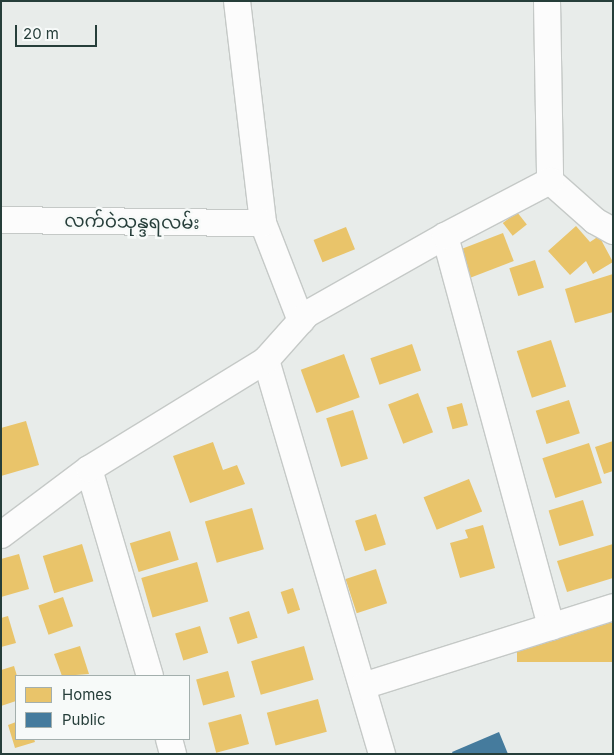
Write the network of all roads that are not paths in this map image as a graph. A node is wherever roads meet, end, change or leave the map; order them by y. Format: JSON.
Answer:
{"nodes":[{"id":1,"x":237,"y":1,"type":"edge"},
{"id":2,"x":547,"y":1,"type":"edge"},
{"id":3,"x":550,"y":181,"type":"junction"},
{"id":4,"x":1,"y":220,"type":"edge"},
{"id":5,"x":263,"y":223,"type":"junction"},
{"id":6,"x":613,"y":231,"type":"edge"},
{"id":7,"x":445,"y":236,"type":"junction"},
{"id":8,"x":301,"y":321,"type":"junction"},
{"id":9,"x":266,"y":360,"type":"junction"},
{"id":10,"x":88,"y":469,"type":"junction"},
{"id":11,"x":1,"y":535,"type":"edge"},
{"id":12,"x":613,"y":607,"type":"edge"},
{"id":13,"x":551,"y":627,"type":"junction"},
{"id":14,"x":150,"y":675,"type":"edge"},
{"id":15,"x":363,"y":686,"type":"junction"},
{"id":16,"x":169,"y":740,"type":"edge"},
{"id":17,"x":173,"y":754,"type":"edge"},
{"id":18,"x":382,"y":754,"type":"edge"}],
"edges":[{"from":1,"to":5,"type":"street"},
{"from":2,"to":3,"type":"street"},
{"from":3,"to":6,"type":"street"},
{"from":3,"to":7,"type":"street"},
{"from":4,"to":5,"type":"street","name":"လက်ဝဲသုန္ဒရလမ်း"},
{"from":5,"to":8,"type":"street"},
{"from":7,"to":8,"type":"street"},
{"from":7,"to":13,"type":"street"},
{"from":8,"to":9,"type":"street"},
{"from":9,"to":10,"type":"street"},
{"from":9,"to":15,"type":"street"},
{"from":10,"to":11,"type":"street"},
{"from":10,"to":14,"type":"street"},
{"from":12,"to":13,"type":"street"},
{"from":13,"to":15,"type":"street"},
{"from":15,"to":18,"type":"street"},
{"from":16,"to":17,"type":"street"}]}
